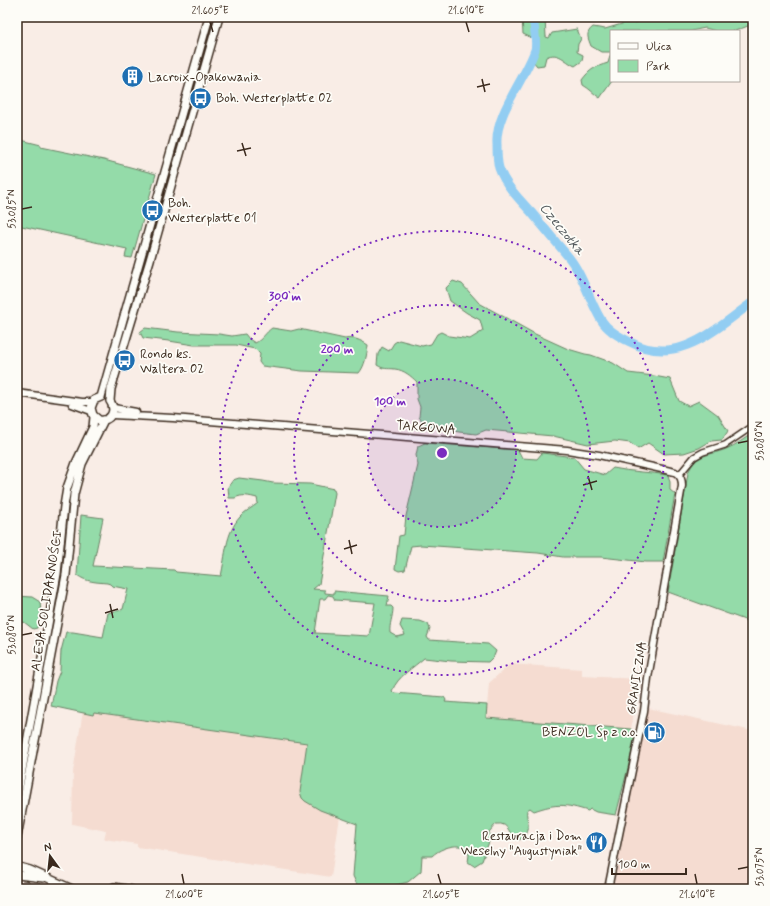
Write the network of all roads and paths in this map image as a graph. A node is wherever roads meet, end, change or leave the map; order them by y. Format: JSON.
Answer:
{"nodes":[{"id":1,"x":209,"y":17,"type":"edge"},
{"id":2,"x":219,"y":17,"type":"edge"},
{"id":3,"x":17,"y":393,"type":"edge"},
{"id":4,"x":49,"y":397,"type":"junction"},
{"id":5,"x":101,"y":398,"type":"junction"},
{"id":6,"x":110,"y":401,"type":"junction"},
{"id":7,"x":93,"y":402,"type":"junction"},
{"id":8,"x":113,"y":412,"type":"junction"},
{"id":9,"x":92,"y":414,"type":"junction"},
{"id":10,"x":104,"y":420,"type":"junction"},
{"id":11,"x":753,"y":426,"type":"edge"},
{"id":12,"x":677,"y":474,"type":"junction"},
{"id":13,"x":17,"y":798,"type":"edge"},
{"id":14,"x":17,"y":837,"type":"edge"},
{"id":15,"x":18,"y":870,"type":"edge"},
{"id":16,"x":72,"y":889,"type":"edge"},
{"id":17,"x":110,"y":889,"type":"edge"},
{"id":18,"x":132,"y":889,"type":"edge"},
{"id":19,"x":608,"y":889,"type":"edge"}],
"edges":[{"from":1,"to":5,"type":"main road"},
{"from":2,"to":6,"type":"main road"},
{"from":3,"to":4,"type":"street"},
{"from":4,"to":7,"type":"street"},
{"from":4,"to":9,"type":"street"},
{"from":5,"to":6,"type":"main road"},
{"from":5,"to":7,"type":"main road"},
{"from":6,"to":8,"type":"main road"},
{"from":7,"to":9,"type":"main road"},
{"from":8,"to":10,"type":"main road"},
{"from":8,"to":12,"type":"street","name":"TARGOWA"},
{"from":9,"to":10,"type":"main road"},
{"from":9,"to":13,"type":"main road","name":"ALEJA SOLIDARNOŚCI"},
{"from":10,"to":14,"type":"main road","name":"ALEJA SOLIDARNOŚCI"},
{"from":11,"to":12,"type":"street"},
{"from":12,"to":19,"type":"street","name":"GRANICZNA"},
{"from":15,"to":16,"type":"main road"},
{"from":17,"to":18,"type":"street"}]}
